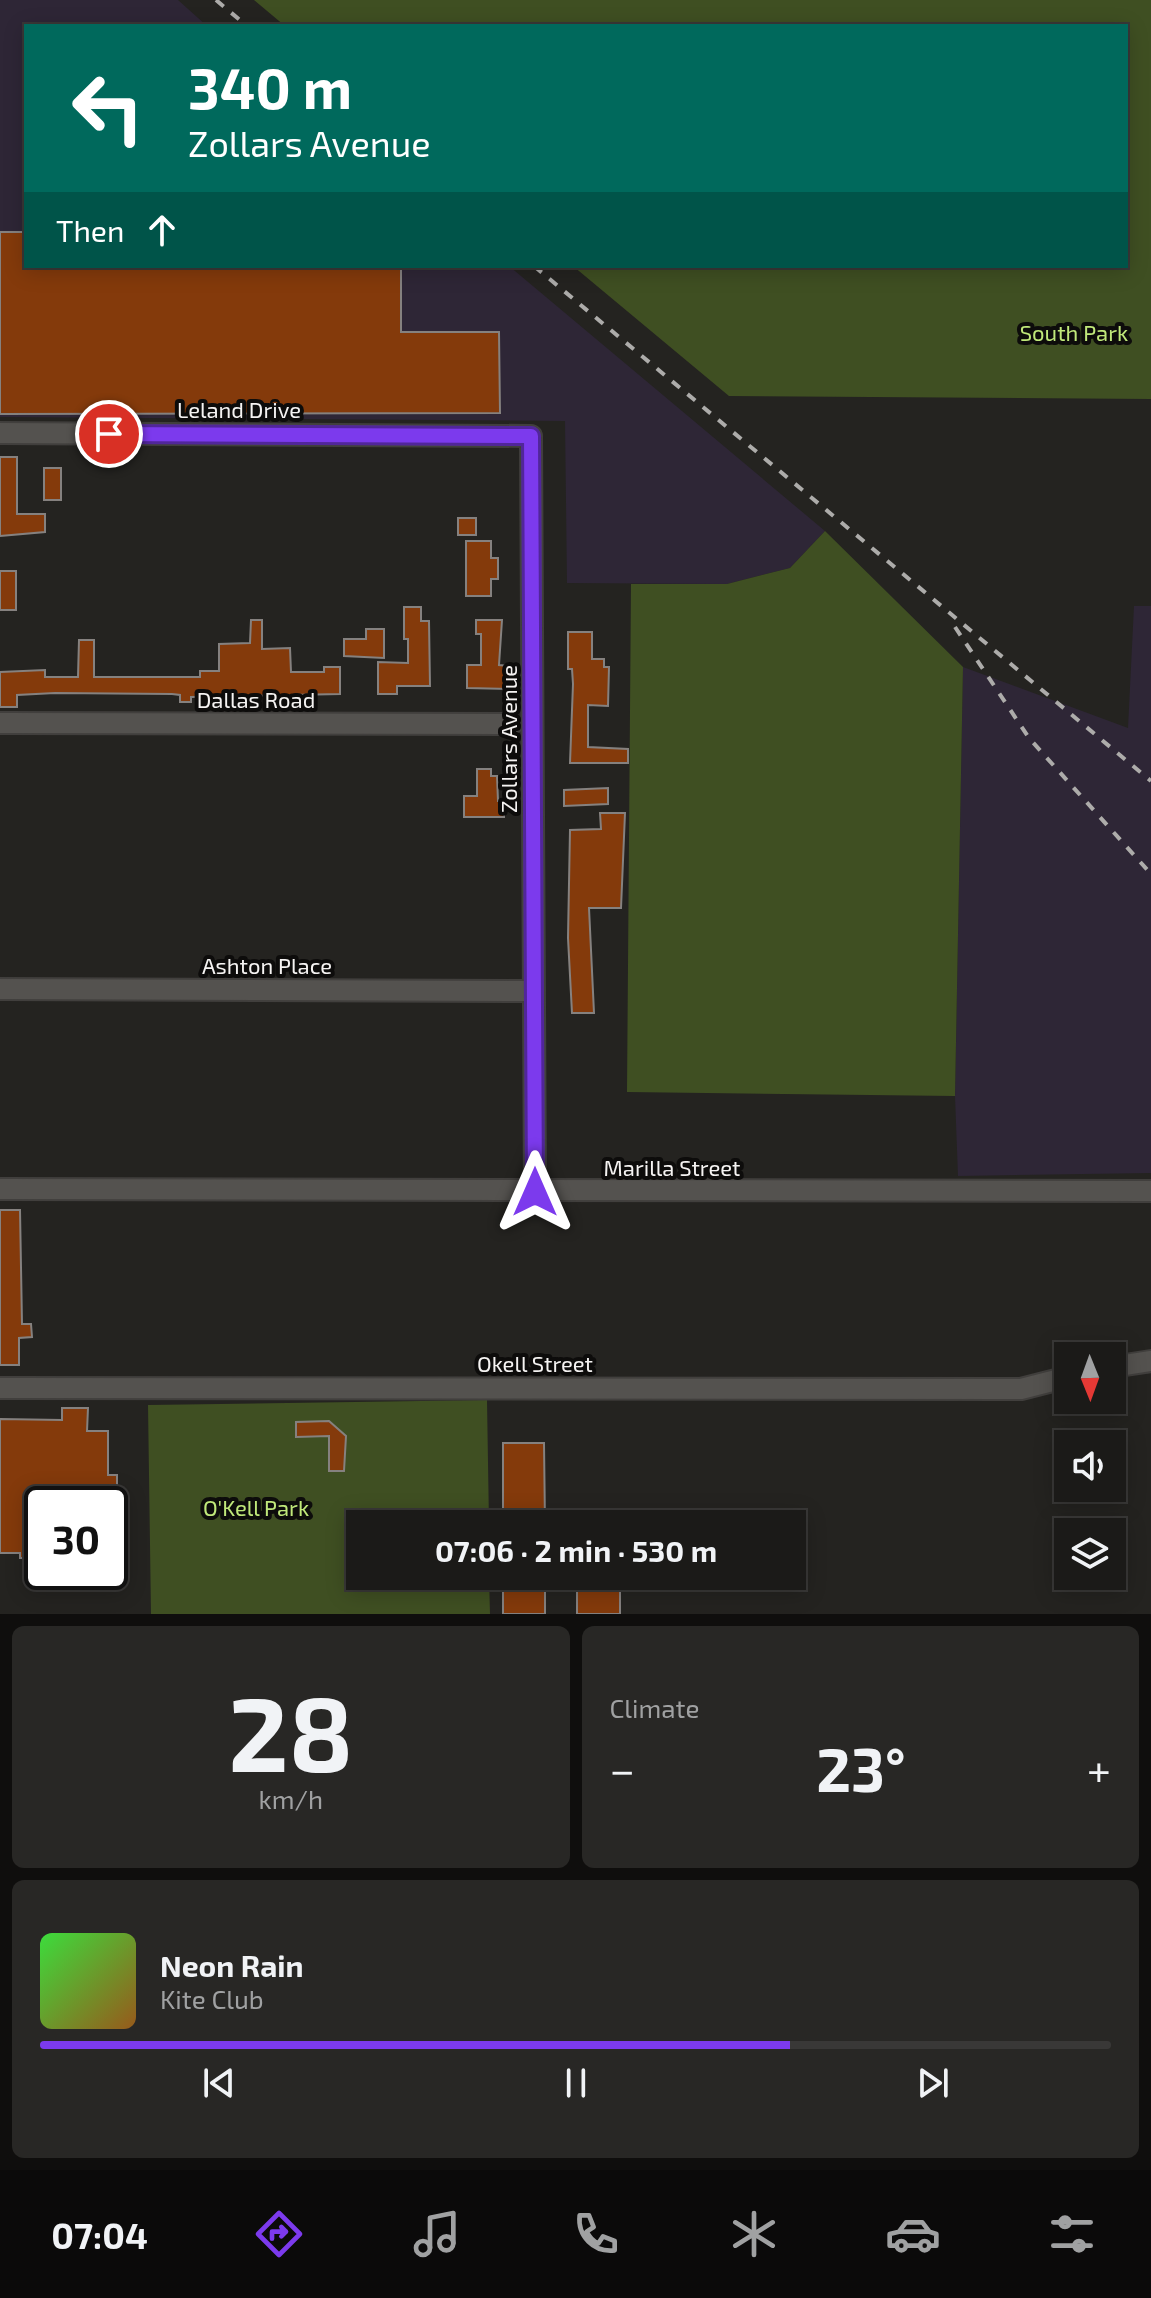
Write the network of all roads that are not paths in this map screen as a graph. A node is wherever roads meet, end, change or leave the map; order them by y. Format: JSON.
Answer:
{"nodes":[{"id":1,"x":0,"y":433,"type":"edge"},
{"id":2,"x":381,"y":435,"type":"joint"},
{"id":3,"x":0,"y":723,"type":"edge"},
{"id":4,"x":511,"y":724,"type":"dead end"},
{"id":5,"x":0,"y":989,"type":"edge"},
{"id":6,"x":534,"y":991,"type":"junction"},
{"id":7,"x":0,"y":1189,"type":"edge"},
{"id":8,"x":1151,"y":1191,"type":"edge"},
{"id":9,"x":535,"y":1192,"type":"junction"},
{"id":10,"x":1151,"y":1361,"type":"edge"},
{"id":11,"x":1126,"y":1365,"type":"edge"},
{"id":12,"x":1054,"y":1381,"type":"edge"},
{"id":13,"x":0,"y":1388,"type":"edge"}],
"edges":[{"from":1,"to":2,"type":"street","name":"Leland Drive"},
{"from":2,"to":6,"type":"street","name":"Zollars Avenue"},
{"from":3,"to":4,"type":"street","name":"Dallas Road"},
{"from":5,"to":6,"type":"street","name":"Ashton Place"},
{"from":6,"to":9,"type":"street","name":"Zollars Avenue"},
{"from":7,"to":9,"type":"street","name":"Marilla Street"},
{"from":8,"to":9,"type":"street","name":"Marilla Street"},
{"from":10,"to":11,"type":"street"},
{"from":12,"to":13,"type":"street","name":"Okell Street"}]}
